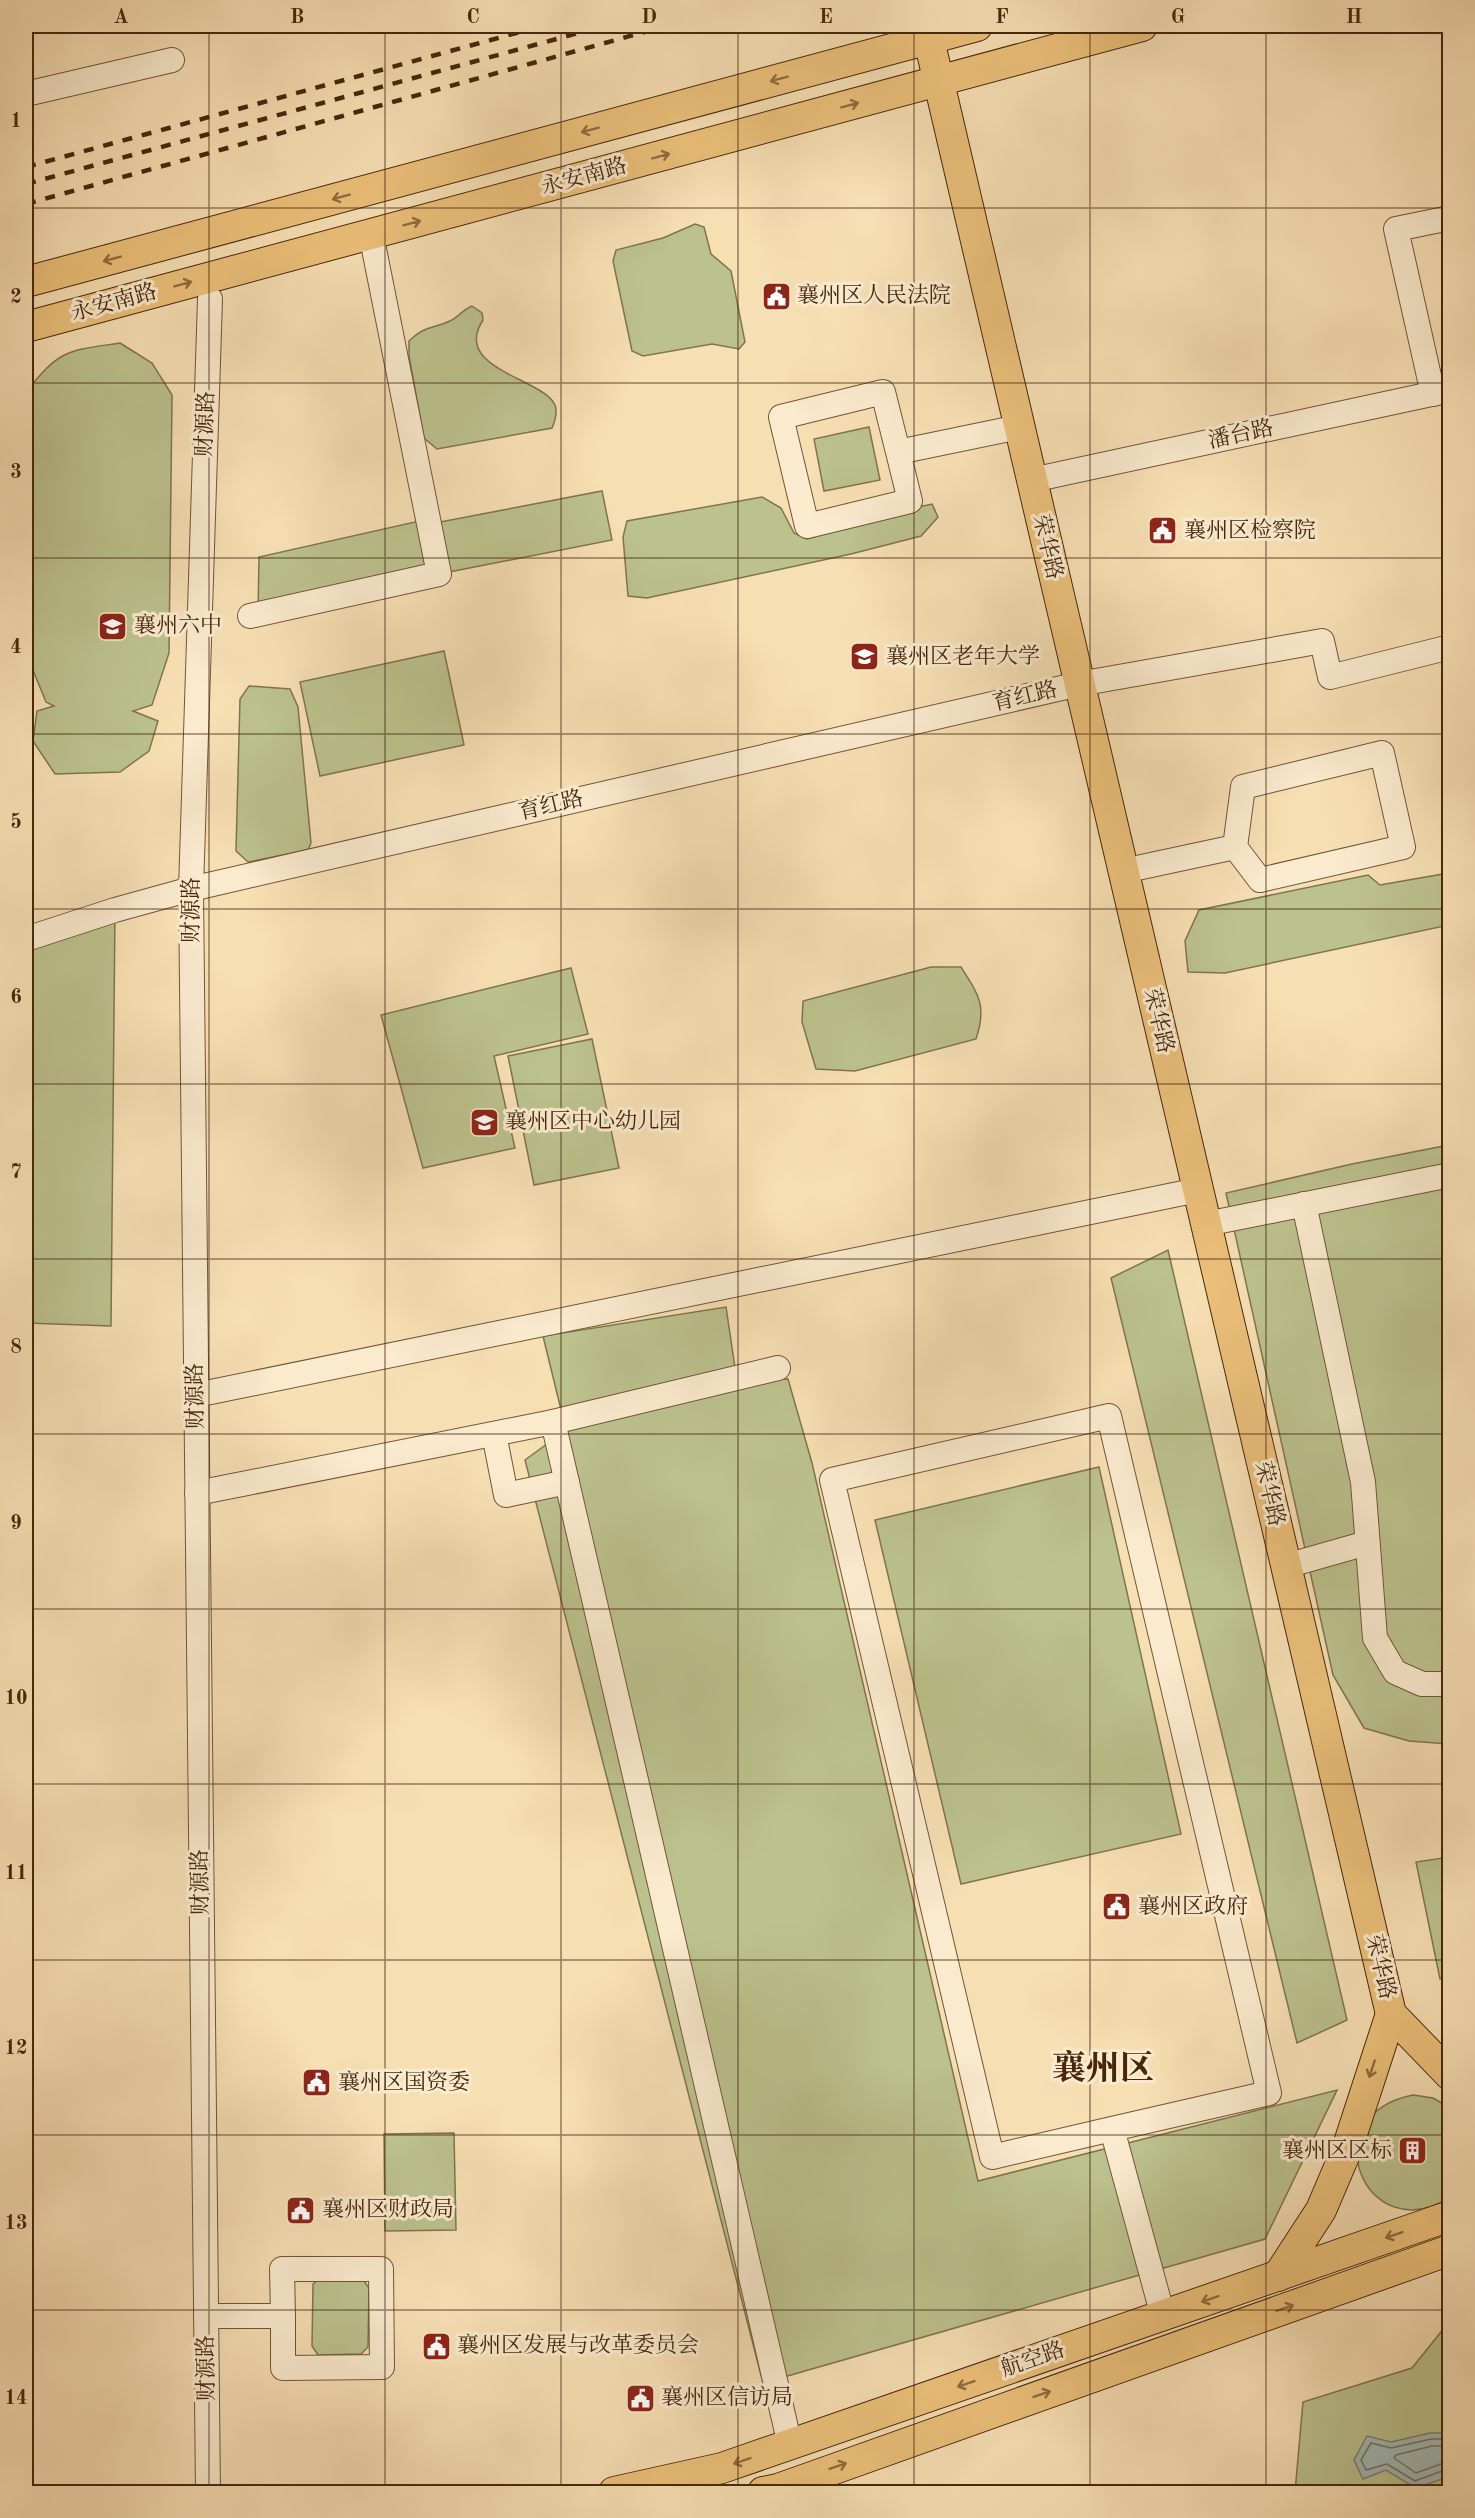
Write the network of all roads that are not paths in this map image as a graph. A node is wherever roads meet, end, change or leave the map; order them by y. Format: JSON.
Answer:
{"nodes":[{"id":1,"x":977,"y":26,"type":"edge"},
{"id":2,"x":1142,"y":26,"type":"edge"},
{"id":3,"x":927,"y":33,"type":"junction"},
{"id":4,"x":172,"y":60,"type":"dead end"},
{"id":5,"x":938,"y":81,"type":"junction"},
{"id":6,"x":26,"y":94,"type":"edge"},
{"id":7,"x":1449,"y":218,"type":"edge"},
{"id":8,"x":372,"y":234,"type":"junction"},
{"id":9,"x":26,"y":282,"type":"edge"},
{"id":10,"x":210,"y":299,"type":"dead end"},
{"id":11,"x":26,"y":327,"type":"edge"},
{"id":12,"x":1441,"y":392,"type":"edge"},
{"id":13,"x":1019,"y":427,"type":"junction"},
{"id":14,"x":898,"y":452,"type":"junction"},
{"id":15,"x":1032,"y":480,"type":"junction"},
{"id":16,"x":250,"y":616,"type":"dead end"},
{"id":17,"x":1449,"y":647,"type":"edge"},
{"id":18,"x":1079,"y":684,"type":"junction"},
{"id":19,"x":1235,"y":847,"type":"junction"},
{"id":20,"x":1123,"y":871,"type":"junction"},
{"id":21,"x":191,"y":890,"type":"junction"},
{"id":22,"x":26,"y":939,"type":"edge"},
{"id":23,"x":1449,"y":1175,"type":"edge"},
{"id":24,"x":1198,"y":1190,"type":"junction"},
{"id":25,"x":1304,"y":1204,"type":"junction"},
{"id":26,"x":1206,"y":1224,"type":"junction"},
{"id":27,"x":778,"y":1368,"type":"dead end"},
{"id":28,"x":196,"y":1395,"type":"junction"},
{"id":29,"x":553,"y":1422,"type":"junction"},
{"id":30,"x":494,"y":1434,"type":"junction"},
{"id":31,"x":567,"y":1482,"type":"junction"},
{"id":32,"x":197,"y":1493,"type":"junction"},
{"id":33,"x":1367,"y":1543,"type":"junction"},
{"id":34,"x":1286,"y":1566,"type":"junction"},
{"id":35,"x":1449,"y":1684,"type":"edge"},
{"id":36,"x":1390,"y":2014,"type":"junction"},
{"id":37,"x":1449,"y":2075,"type":"edge"},
{"id":38,"x":1449,"y":2092,"type":"edge"},
{"id":39,"x":1112,"y":2129,"type":"junction"},
{"id":40,"x":1449,"y":2216,"type":"edge"},
{"id":41,"x":1449,"y":2250,"type":"edge"},
{"id":42,"x":1278,"y":2276,"type":"junction"},
{"id":43,"x":206,"y":2316,"type":"junction"},
{"id":44,"x":283,"y":2316,"type":"junction"},
{"id":45,"x":1163,"y":2316,"type":"junction"},
{"id":46,"x":790,"y":2445,"type":"junction"},
{"id":47,"x":775,"y":2492,"type":"edge"},
{"id":48,"x":208,"y":2493,"type":"edge"},
{"id":49,"x":614,"y":2493,"type":"edge"}],
"edges":[{"from":1,"to":3,"type":"main road","name":"永安南路"},
{"from":2,"to":5,"type":"main road","name":"永安南路"},
{"from":3,"to":5,"type":"main road","name":"荣华路"},
{"from":3,"to":9,"type":"main road","name":"永安南路","one_way":true},
{"from":4,"to":6,"type":"street"},
{"from":8,"to":5,"type":"main road","name":"永安南路","one_way":true},
{"from":5,"to":13,"type":"main road","name":"荣华路"},
{"from":7,"to":12,"type":"street"},
{"from":11,"to":8,"type":"main road","name":"永安南路","one_way":true},
{"from":8,"to":16,"type":"street"},
{"from":10,"to":21,"type":"street","name":"财源路"},
{"from":12,"to":15,"type":"street","name":"潘台路"},
{"from":13,"to":14,"type":"street"},
{"from":13,"to":15,"type":"main road","name":"荣华路"},
{"from":14,"to":14,"type":"street"},
{"from":15,"to":18,"type":"main road","name":"荣华路"},
{"from":17,"to":18,"type":"street","name":"育红路"},
{"from":18,"to":20,"type":"main road","name":"荣华路"},
{"from":18,"to":21,"type":"street","name":"育红路"},
{"from":19,"to":19,"type":"street"},
{"from":19,"to":20,"type":"street"},
{"from":20,"to":24,"type":"main road","name":"荣华路"},
{"from":21,"to":22,"type":"street","name":"育红路"},
{"from":21,"to":28,"type":"street","name":"财源路"},
{"from":23,"to":25,"type":"street"},
{"from":24,"to":26,"type":"main road","name":"荣华路"},
{"from":24,"to":28,"type":"street"},
{"from":25,"to":26,"type":"street"},
{"from":25,"to":33,"type":"street"},
{"from":26,"to":34,"type":"main road","name":"荣华路"},
{"from":27,"to":29,"type":"street"},
{"from":28,"to":32,"type":"street","name":"财源路"},
{"from":29,"to":30,"type":"street"},
{"from":29,"to":31,"type":"street"},
{"from":30,"to":31,"type":"street"},
{"from":30,"to":32,"type":"street"},
{"from":31,"to":46,"type":"street"},
{"from":32,"to":43,"type":"street","name":"财源路"},
{"from":33,"to":34,"type":"street"},
{"from":33,"to":35,"type":"street"},
{"from":34,"to":36,"type":"main road","name":"荣华路"},
{"from":36,"to":37,"type":"main road","name":"荣华路"},
{"from":36,"to":38,"type":"main road"},
{"from":36,"to":42,"type":"main road","name":"荣华路","one_way":true},
{"from":39,"to":39,"type":"street"},
{"from":39,"to":45,"type":"street"},
{"from":40,"to":42,"type":"main road","name":"航空路","one_way":true},
{"from":47,"to":41,"type":"main road","name":"航空路","one_way":true},
{"from":42,"to":45,"type":"main road","name":"航空路","one_way":true},
{"from":43,"to":44,"type":"street"},
{"from":43,"to":48,"type":"street","name":"财源路"},
{"from":44,"to":44,"type":"street"},
{"from":45,"to":46,"type":"main road","name":"航空路","one_way":true},
{"from":46,"to":49,"type":"main road","name":"航空路","one_way":true}]}
